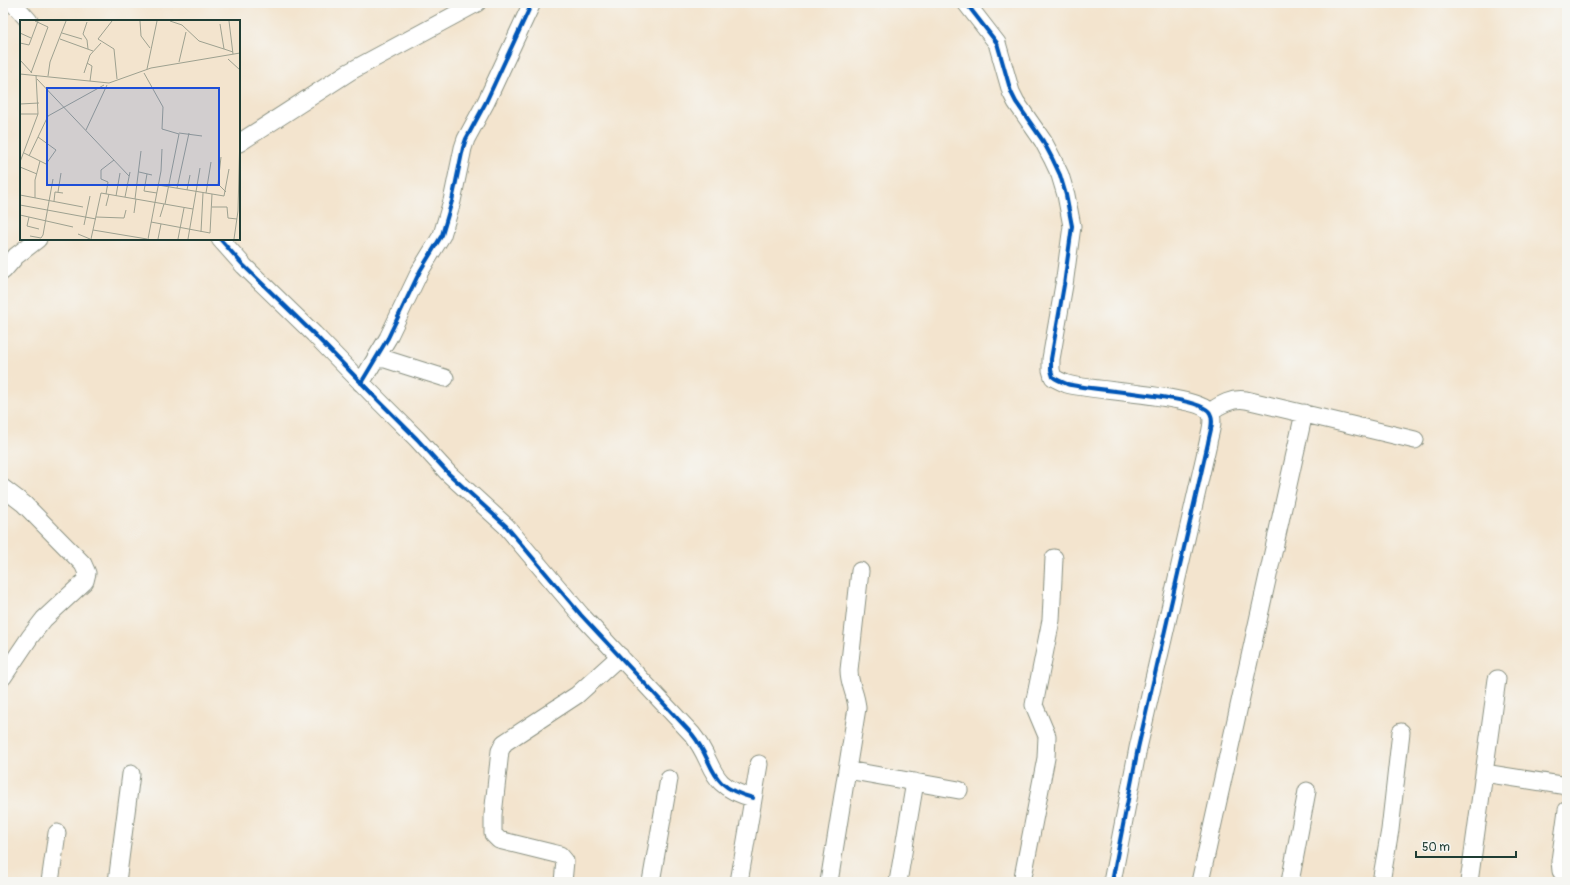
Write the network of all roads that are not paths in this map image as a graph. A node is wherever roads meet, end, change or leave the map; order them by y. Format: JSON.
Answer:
{"nodes":[{"id":1,"x":13,"y":3,"type":"edge"},
{"id":2,"x":477,"y":3,"type":"edge"},
{"id":3,"x":532,"y":3,"type":"edge"},
{"id":4,"x":966,"y":3,"type":"edge"},
{"id":5,"x":28,"y":20,"type":"edge"},
{"id":6,"x":240,"y":143,"type":"edge"},
{"id":7,"x":37,"y":240,"type":"edge"},
{"id":8,"x":221,"y":240,"type":"edge"},
{"id":9,"x":3,"y":271,"type":"edge"},
{"id":10,"x":376,"y":359,"type":"junction"},
{"id":11,"x":445,"y":378,"type":"dead end"},
{"id":12,"x":361,"y":383,"type":"junction"},
{"id":13,"x":1210,"y":412,"type":"junction"},
{"id":14,"x":1304,"y":413,"type":"junction"},
{"id":15,"x":1415,"y":440,"type":"dead end"},
{"id":16,"x":3,"y":488,"type":"edge"},
{"id":17,"x":1054,"y":558,"type":"dead end"},
{"id":18,"x":860,"y":571,"type":"dead end"},
{"id":19,"x":620,"y":656,"type":"junction"},
{"id":20,"x":3,"y":677,"type":"edge"},
{"id":21,"x":1497,"y":678,"type":"dead end"},
{"id":22,"x":1401,"y":732,"type":"dead end"},
{"id":23,"x":759,"y":764,"type":"dead end"},
{"id":24,"x":847,"y":770,"type":"junction"},
{"id":25,"x":1484,"y":773,"type":"junction"},
{"id":26,"x":131,"y":774,"type":"dead end"},
{"id":27,"x":669,"y":779,"type":"dead end"},
{"id":28,"x":915,"y":782,"type":"junction"},
{"id":29,"x":1567,"y":786,"type":"edge"},
{"id":30,"x":959,"y":790,"type":"dead end"},
{"id":31,"x":1308,"y":791,"type":"dead end"},
{"id":32,"x":753,"y":798,"type":"junction"},
{"id":33,"x":1567,"y":810,"type":"edge"},
{"id":34,"x":57,"y":833,"type":"dead end"},
{"id":35,"x":1567,"y":878,"type":"edge"},
{"id":36,"x":50,"y":882,"type":"edge"},
{"id":37,"x":117,"y":882,"type":"edge"},
{"id":38,"x":563,"y":882,"type":"edge"},
{"id":39,"x":651,"y":882,"type":"edge"},
{"id":40,"x":738,"y":882,"type":"edge"},
{"id":41,"x":829,"y":882,"type":"edge"},
{"id":42,"x":898,"y":882,"type":"edge"},
{"id":43,"x":1022,"y":882,"type":"edge"},
{"id":44,"x":1112,"y":882,"type":"edge"},
{"id":45,"x":1200,"y":882,"type":"edge"},
{"id":46,"x":1290,"y":882,"type":"edge"},
{"id":47,"x":1380,"y":882,"type":"edge"},
{"id":48,"x":1469,"y":882,"type":"edge"}],
"edges":[{"from":1,"to":5,"type":"street"},
{"from":2,"to":6,"type":"street"},
{"from":3,"to":10,"type":"street"},
{"from":4,"to":13,"type":"street"},
{"from":7,"to":9,"type":"street"},
{"from":8,"to":12,"type":"street"},
{"from":10,"to":11,"type":"street"},
{"from":10,"to":12,"type":"street"},
{"from":12,"to":19,"type":"street"},
{"from":13,"to":14,"type":"street"},
{"from":13,"to":44,"type":"street"},
{"from":14,"to":15,"type":"street"},
{"from":14,"to":45,"type":"street"},
{"from":16,"to":20,"type":"street"},
{"from":17,"to":43,"type":"street"},
{"from":18,"to":24,"type":"street"},
{"from":19,"to":32,"type":"street"},
{"from":19,"to":38,"type":"street"},
{"from":21,"to":25,"type":"street"},
{"from":22,"to":47,"type":"street"},
{"from":23,"to":32,"type":"street"},
{"from":24,"to":28,"type":"street"},
{"from":24,"to":41,"type":"street"},
{"from":25,"to":29,"type":"street"},
{"from":25,"to":48,"type":"street"},
{"from":26,"to":37,"type":"street"},
{"from":27,"to":39,"type":"street"},
{"from":28,"to":30,"type":"street"},
{"from":28,"to":42,"type":"street"},
{"from":31,"to":46,"type":"street"},
{"from":32,"to":40,"type":"street"},
{"from":33,"to":35,"type":"street"},
{"from":34,"to":36,"type":"street"}]}
